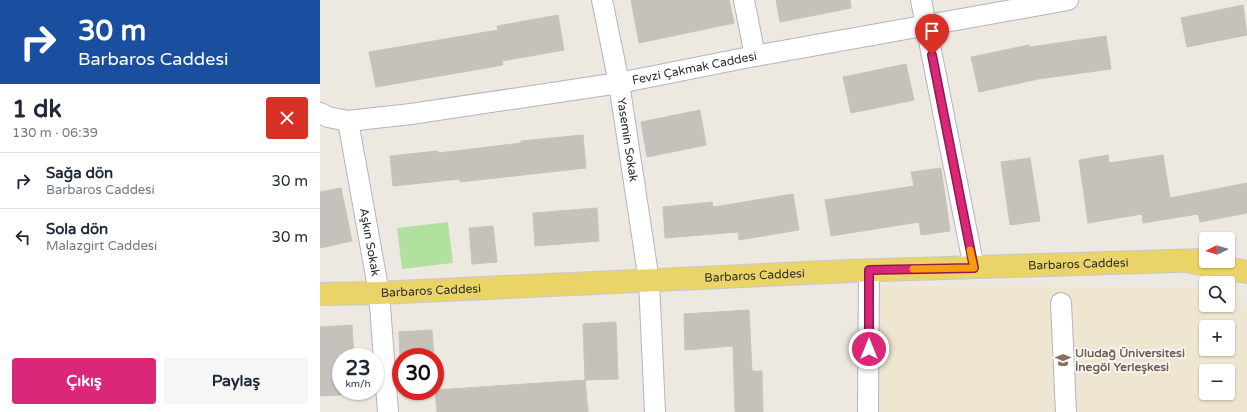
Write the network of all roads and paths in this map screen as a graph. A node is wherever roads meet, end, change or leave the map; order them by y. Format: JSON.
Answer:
{"nodes":[{"id":1,"x":602,"y":0,"type":"edge"},
{"id":2,"x":744,"y":0,"type":"edge"},
{"id":3,"x":921,"y":0,"type":"edge"},
{"id":4,"x":1068,"y":0,"type":"edge"},
{"id":5,"x":926,"y":25,"type":"junction"},
{"id":6,"x":755,"y":56,"type":"junction"},
{"id":7,"x":619,"y":83,"type":"junction"},
{"id":8,"x":320,"y":113,"type":"edge"},
{"id":9,"x":348,"y":121,"type":"junction"},
{"id":10,"x":1247,"y":257,"type":"edge"},
{"id":11,"x":1235,"y":258,"type":"edge"},
{"id":12,"x":1198,"y":260,"type":"edge"},
{"id":13,"x":974,"y":268,"type":"junction"},
{"id":14,"x":869,"y":270,"type":"junction"},
{"id":15,"x":1247,"y":272,"type":"edge"},
{"id":16,"x":649,"y":281,"type":"junction"},
{"id":17,"x":379,"y":293,"type":"junction"},
{"id":18,"x":320,"y":294,"type":"edge"},
{"id":19,"x":1061,"y":303,"type":"dead end"},
{"id":20,"x":388,"y":412,"type":"edge"},
{"id":21,"x":655,"y":412,"type":"edge"},
{"id":22,"x":868,"y":412,"type":"edge"},
{"id":23,"x":1066,"y":412,"type":"edge"}],
"edges":[{"from":1,"to":7,"type":"street","name":"Yasemin Sokak"},
{"from":2,"to":6,"type":"street"},
{"from":3,"to":5,"type":"street"},
{"from":4,"to":5,"type":"street","name":"Fevzi Çakmak Caddesi"},
{"from":5,"to":6,"type":"street","name":"Fevzi Çakmak Caddesi"},
{"from":5,"to":13,"type":"street"},
{"from":6,"to":7,"type":"street","name":"Fevzi Çakmak Caddesi"},
{"from":7,"to":9,"type":"street","name":"Fevzi Çakmak Caddesi"},
{"from":7,"to":16,"type":"street","name":"Yasemin Sokak"},
{"from":8,"to":9,"type":"street","name":"Fevzi Çakmak Caddesi"},
{"from":9,"to":17,"type":"street","name":"Aşkın Sokak"},
{"from":10,"to":11,"type":"main road"},
{"from":12,"to":13,"type":"main road","name":"Barbaros Caddesi"},
{"from":12,"to":15,"type":"main road","name":"Barbaros Caddesi"},
{"from":13,"to":14,"type":"main road","name":"Barbaros Caddesi"},
{"from":14,"to":16,"type":"main road","name":"Barbaros Caddesi"},
{"from":14,"to":22,"type":"street"},
{"from":16,"to":17,"type":"main road","name":"Barbaros Caddesi"},
{"from":16,"to":21,"type":"street","name":"Yasemin Sokak"},
{"from":17,"to":18,"type":"main road","name":"Barbaros Caddesi"},
{"from":17,"to":20,"type":"street","name":"Aşkın Sokak"},
{"from":19,"to":23,"type":"street"}]}
